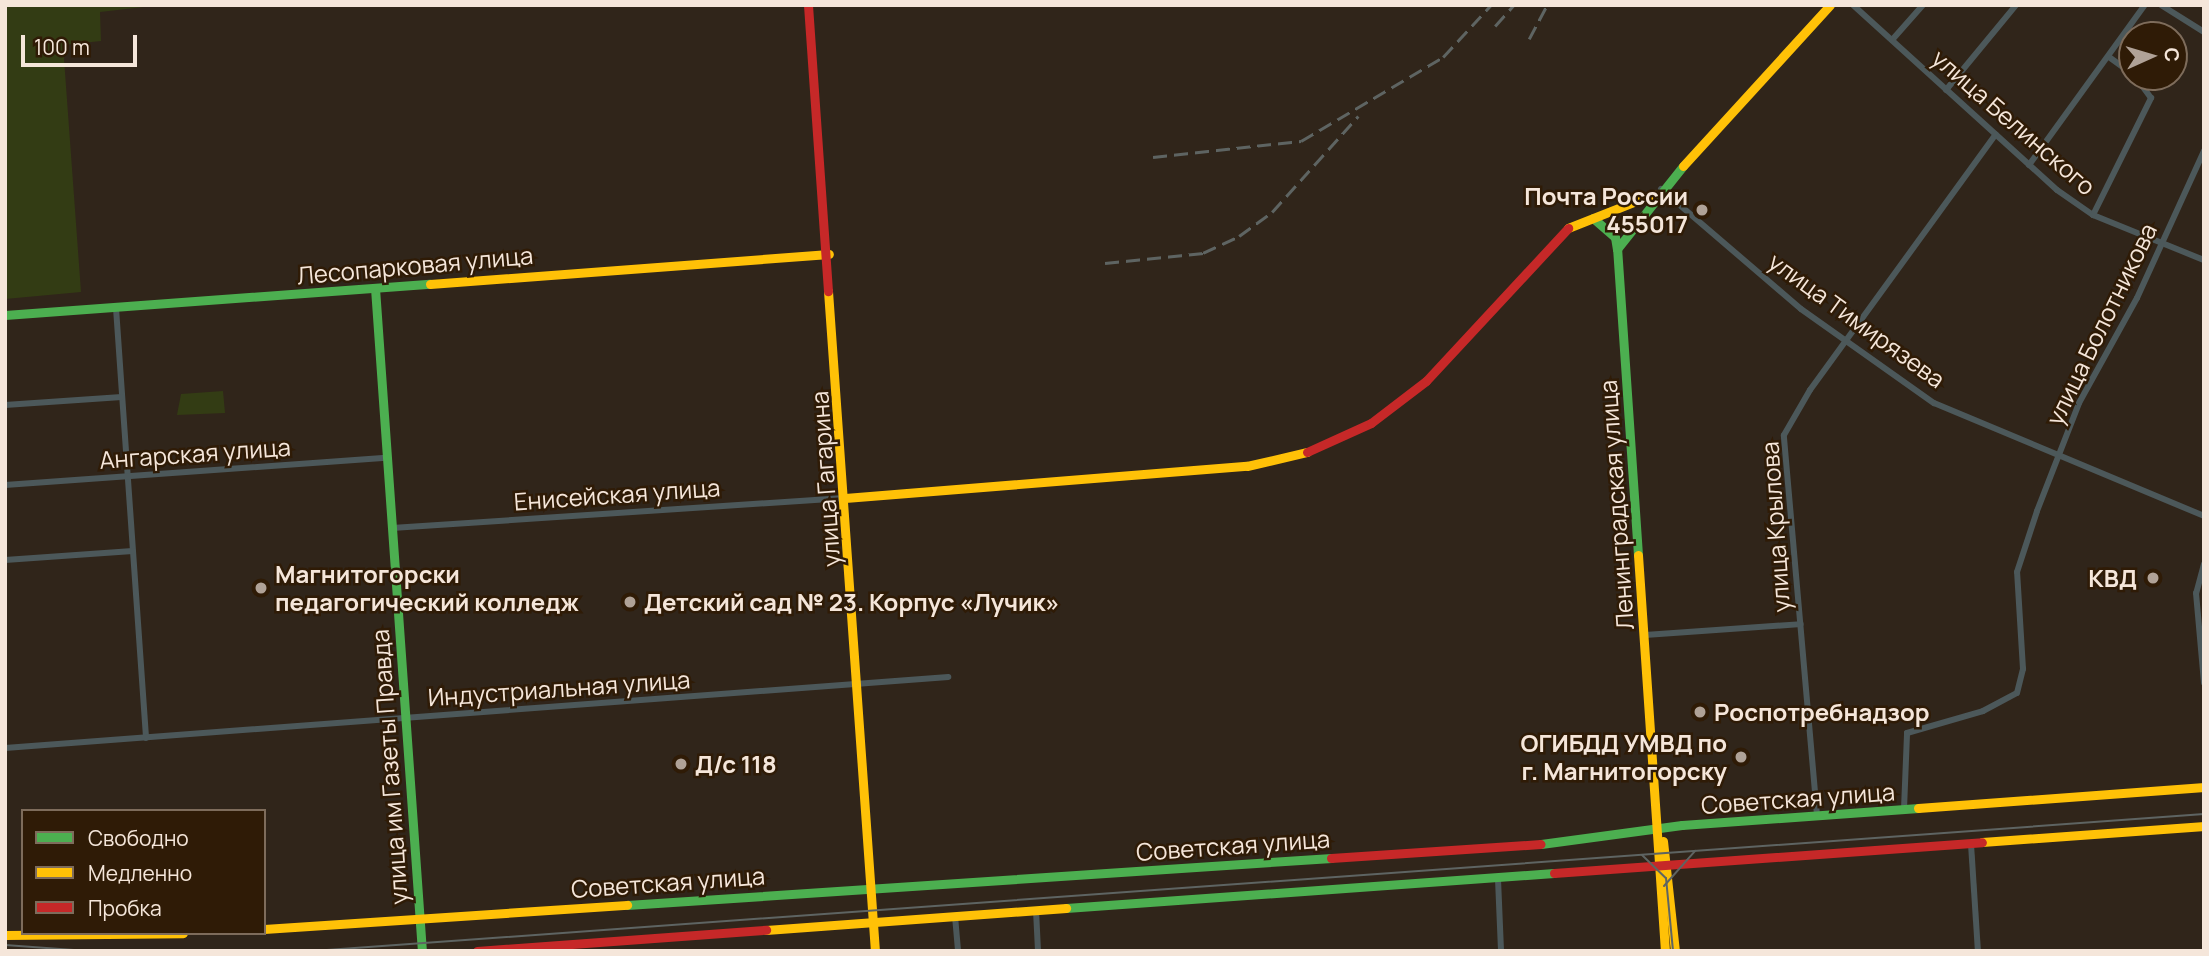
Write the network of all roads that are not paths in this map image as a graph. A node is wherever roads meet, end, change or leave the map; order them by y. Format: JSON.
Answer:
{"nodes":[{"id":1,"x":808,"y":5,"type":"edge"},
{"id":2,"x":1830,"y":5,"type":"edge"},
{"id":3,"x":1853,"y":5,"type":"edge"},
{"id":4,"x":1923,"y":5,"type":"edge"},
{"id":5,"x":2015,"y":5,"type":"edge"},
{"id":6,"x":2145,"y":5,"type":"edge"},
{"id":7,"x":2161,"y":5,"type":"edge"},
{"id":8,"x":2174,"y":8,"type":"edge"},
{"id":9,"x":2204,"y":32,"type":"edge"},
{"id":10,"x":1892,"y":40,"type":"junction"},
{"id":11,"x":2109,"y":57,"type":"junction"},
{"id":12,"x":2118,"y":64,"type":"edge"},
{"id":13,"x":1947,"y":90,"type":"junction"},
{"id":14,"x":2146,"y":91,"type":"edge"},
{"id":15,"x":1996,"y":134,"type":"junction"},
{"id":16,"x":2204,"y":151,"type":"edge"},
{"id":17,"x":2029,"y":164,"type":"junction"},
{"id":18,"x":1660,"y":190,"type":"junction"},
{"id":19,"x":2093,"y":215,"type":"junction"},
{"id":20,"x":1593,"y":218,"type":"junction"},
{"id":21,"x":2164,"y":243,"type":"junction"},
{"id":22,"x":1617,"y":249,"type":"junction"},
{"id":23,"x":829,"y":254,"type":"junction"},
{"id":24,"x":2204,"y":260,"type":"edge"},
{"id":25,"x":375,"y":288,"type":"junction"},
{"id":26,"x":116,"y":308,"type":"junction"},
{"id":27,"x":5,"y":315,"type":"edge"},
{"id":28,"x":1847,"y":341,"type":"junction"},
{"id":29,"x":122,"y":397,"type":"junction"},
{"id":30,"x":5,"y":405,"type":"edge"},
{"id":31,"x":386,"y":458,"type":"junction"},
{"id":32,"x":2058,"y":458,"type":"junction"},
{"id":33,"x":124,"y":476,"type":"junction"},
{"id":34,"x":5,"y":485,"type":"edge"},
{"id":35,"x":845,"y":498,"type":"junction"},
{"id":36,"x":2204,"y":516,"type":"edge"},
{"id":37,"x":391,"y":528,"type":"junction"},
{"id":38,"x":133,"y":551,"type":"junction"},
{"id":39,"x":5,"y":560,"type":"edge"},
{"id":40,"x":2204,"y":564,"type":"edge"},
{"id":41,"x":2196,"y":596,"type":"junction"},
{"id":42,"x":2204,"y":600,"type":"edge"},
{"id":43,"x":1801,"y":624,"type":"junction"},
{"id":44,"x":1645,"y":635,"type":"junction"},
{"id":45,"x":948,"y":677,"type":"dead end"},
{"id":46,"x":2204,"y":683,"type":"edge"},
{"id":47,"x":858,"y":685,"type":"junction"},
{"id":48,"x":403,"y":717,"type":"junction"},
{"id":49,"x":146,"y":738,"type":"junction"},
{"id":50,"x":5,"y":748,"type":"edge"},
{"id":51,"x":2204,"y":788,"type":"edge"},
{"id":52,"x":1904,"y":809,"type":"junction"},
{"id":53,"x":1817,"y":815,"type":"junction"},
{"id":54,"x":2204,"y":826,"type":"edge"},
{"id":55,"x":1660,"y":829,"type":"junction"},
{"id":56,"x":1971,"y":844,"type":"junction"},
{"id":57,"x":1663,"y":867,"type":"junction"},
{"id":58,"x":1498,"y":879,"type":"junction"},
{"id":59,"x":871,"y":889,"type":"junction"},
{"id":60,"x":1036,"y":910,"type":"junction"},
{"id":61,"x":955,"y":916,"type":"junction"},
{"id":62,"x":419,"y":917,"type":"junction"},
{"id":63,"x":873,"y":922,"type":"junction"},
{"id":64,"x":266,"y":929,"type":"edge"},
{"id":65,"x":540,"y":948,"type":"edge"},
{"id":66,"x":422,"y":951,"type":"edge"},
{"id":67,"x":477,"y":951,"type":"edge"},
{"id":68,"x":875,"y":951,"type":"edge"},
{"id":69,"x":958,"y":951,"type":"edge"},
{"id":70,"x":1038,"y":951,"type":"edge"},
{"id":71,"x":1501,"y":951,"type":"edge"},
{"id":72,"x":1665,"y":951,"type":"edge"},
{"id":73,"x":1675,"y":951,"type":"edge"},
{"id":74,"x":1978,"y":951,"type":"edge"}],
"edges":[{"from":1,"to":23,"type":"main road","name":"улица Гагарина"},
{"from":2,"to":18,"type":"main road"},
{"from":3,"to":10,"type":"street","name":"улица Белинского"},
{"from":4,"to":10,"type":"street"},
{"from":5,"to":13,"type":"street"},
{"from":6,"to":11,"type":"street"},
{"from":7,"to":8,"type":"street"},
{"from":8,"to":9,"type":"street"},
{"from":10,"to":13,"type":"street","name":"улица Белинского"},
{"from":11,"to":12,"type":"street"},
{"from":11,"to":17,"type":"street"},
{"from":13,"to":15,"type":"street","name":"улица Белинского"},
{"from":14,"to":19,"type":"street"},
{"from":15,"to":17,"type":"street","name":"улица Белинского"},
{"from":15,"to":28,"type":"street","name":"улица Крылова"},
{"from":16,"to":21,"type":"street","name":"улица Болотникова"},
{"from":17,"to":19,"type":"street","name":"улица Белинского"},
{"from":18,"to":20,"type":"main road"},
{"from":18,"to":22,"type":"main road"},
{"from":18,"to":28,"type":"street","name":"улица Тимирязева"},
{"from":19,"to":21,"type":"street","name":"улица Белинского"},
{"from":20,"to":22,"type":"main road"},
{"from":20,"to":35,"type":"main road"},
{"from":21,"to":24,"type":"street","name":"улица Белинского"},
{"from":21,"to":32,"type":"street","name":"улица Болотникова"},
{"from":22,"to":44,"type":"main road","name":"Ленинградская улица"},
{"from":23,"to":25,"type":"main road","name":"Лесопарковая улица"},
{"from":23,"to":35,"type":"main road","name":"улица Гагарина"},
{"from":25,"to":26,"type":"main road","name":"Лесопарковая улица"},
{"from":25,"to":31,"type":"main road","name":"улица им Газеты Правда"},
{"from":26,"to":27,"type":"main road","name":"Лесопарковая улица"},
{"from":26,"to":29,"type":"street"},
{"from":28,"to":32,"type":"street","name":"улица Тимирязева"},
{"from":28,"to":43,"type":"street","name":"улица Крылова"},
{"from":29,"to":30,"type":"street"},
{"from":29,"to":33,"type":"street"},
{"from":31,"to":33,"type":"street","name":"Ангарская улица"},
{"from":31,"to":37,"type":"main road","name":"улица им Газеты Правда"},
{"from":32,"to":36,"type":"street","name":"улица Тимирязева"},
{"from":32,"to":52,"type":"street","name":"улица Болотникова"},
{"from":33,"to":34,"type":"street","name":"Ангарская улица"},
{"from":33,"to":38,"type":"street"},
{"from":35,"to":37,"type":"street","name":"Енисейская улица"},
{"from":35,"to":47,"type":"main road","name":"улица Гагарина"},
{"from":37,"to":48,"type":"main road","name":"улица им Газеты Правда"},
{"from":38,"to":39,"type":"street"},
{"from":38,"to":49,"type":"street"},
{"from":40,"to":41,"type":"street"},
{"from":41,"to":42,"type":"street"},
{"from":41,"to":46,"type":"street"},
{"from":43,"to":44,"type":"street"},
{"from":43,"to":53,"type":"street","name":"улица Крылова"},
{"from":44,"to":55,"type":"main road","name":"Ленинградская улица"},
{"from":45,"to":47,"type":"street","name":"Индустриальная улица"},
{"from":47,"to":48,"type":"street","name":"Индустриальная улица"},
{"from":47,"to":59,"type":"main road","name":"улица Гагарина"},
{"from":48,"to":49,"type":"street","name":"Индустриальная улица"},
{"from":48,"to":62,"type":"main road","name":"улица им Газеты Правда"},
{"from":49,"to":50,"type":"street","name":"Индустриальная улица"},
{"from":51,"to":52,"type":"main road","name":"Советская улица"},
{"from":52,"to":53,"type":"main road","name":"Советская улица"},
{"from":53,"to":55,"type":"main road","name":"Советская улица"},
{"from":54,"to":56,"type":"main road"},
{"from":55,"to":57,"type":"main road","name":"Ленинградская улица"},
{"from":55,"to":59,"type":"main road","name":"Советская улица"},
{"from":56,"to":57,"type":"main road"},
{"from":56,"to":74,"type":"street"},
{"from":57,"to":58,"type":"main road"},
{"from":57,"to":72,"type":"main road","name":"Ленинградская улица"},
{"from":57,"to":73,"type":"main road","name":"Ленинградская улица"},
{"from":58,"to":60,"type":"main road"},
{"from":58,"to":71,"type":"street"},
{"from":59,"to":62,"type":"main road","name":"Советская улица"},
{"from":59,"to":63,"type":"main road","name":"улица Гагарина"},
{"from":60,"to":61,"type":"main road"},
{"from":60,"to":70,"type":"street"},
{"from":61,"to":63,"type":"main road"},
{"from":61,"to":69,"type":"street"},
{"from":62,"to":64,"type":"main road","name":"Советская улица"},
{"from":62,"to":66,"type":"main road","name":"улица им Газеты Правда"},
{"from":63,"to":65,"type":"main road"},
{"from":63,"to":68,"type":"main road","name":"улица Гагарина"},
{"from":65,"to":67,"type":"main road"}]}
